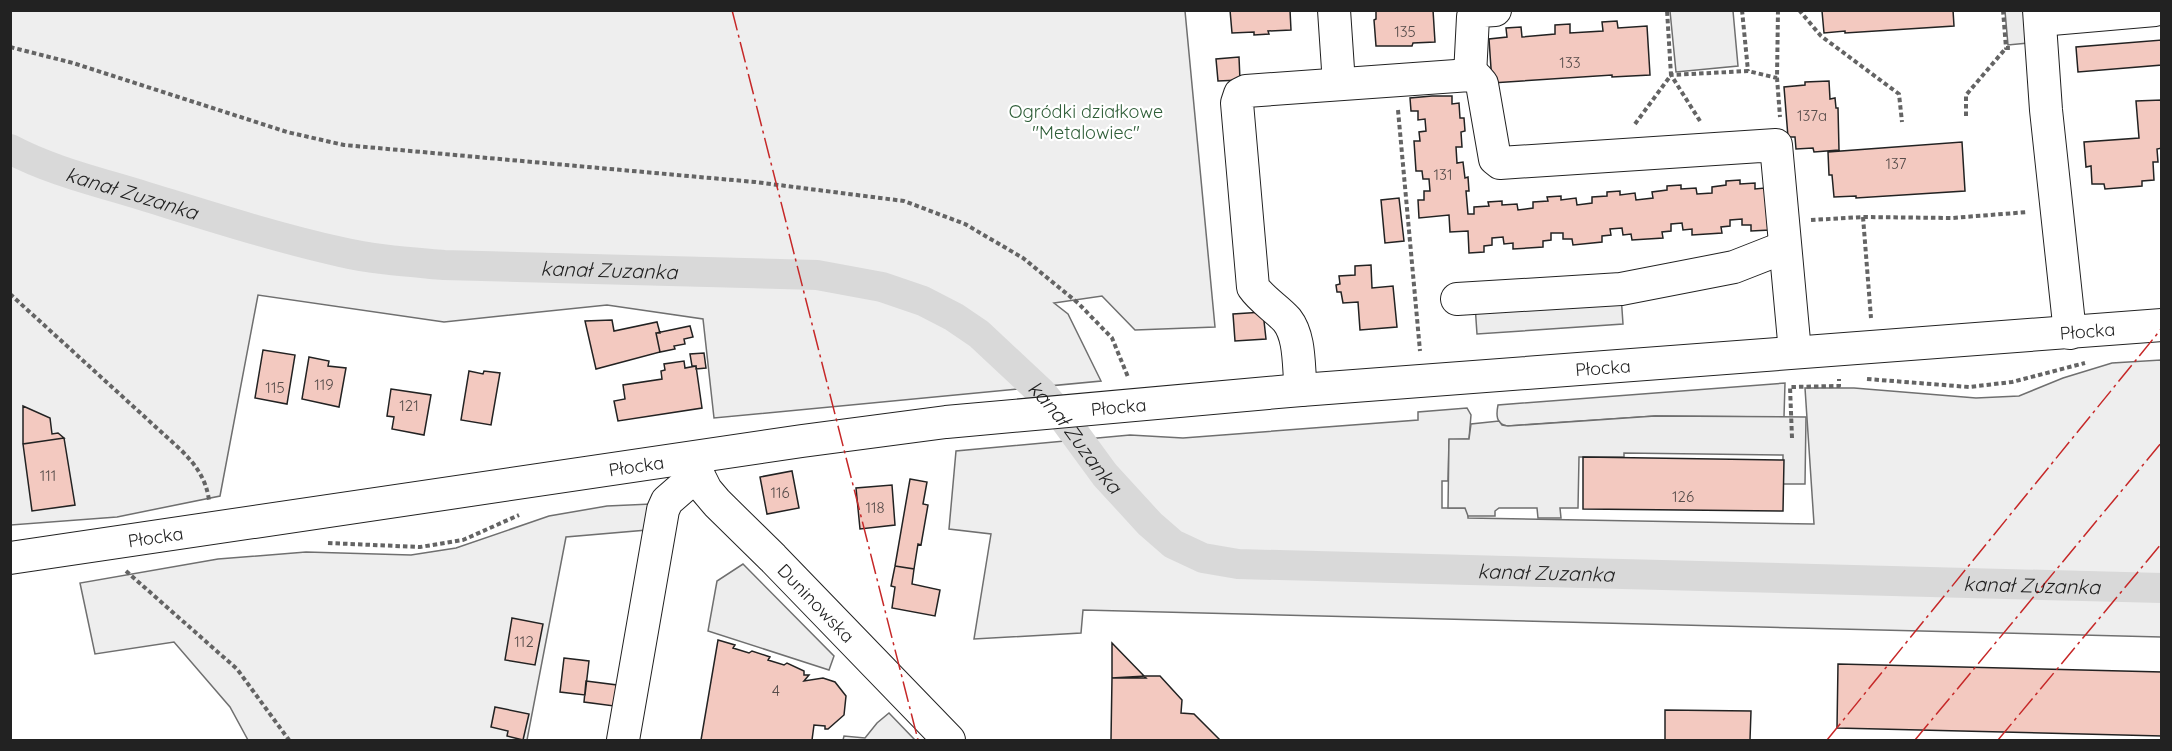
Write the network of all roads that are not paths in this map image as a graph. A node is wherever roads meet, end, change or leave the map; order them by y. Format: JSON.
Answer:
{"nodes":[{"id":1,"x":1334,"y":10,"type":"edge"},
{"id":2,"x":1495,"y":10,"type":"edge"},
{"id":3,"x":2155,"y":10,"type":"edge"},
{"id":4,"x":2039,"y":15,"type":"edge"},
{"id":5,"x":1470,"y":75,"type":"junction"},
{"id":6,"x":1339,"y":84,"type":"junction"},
{"id":7,"x":1784,"y":234,"type":"junction"},
{"id":8,"x":1457,"y":299,"type":"dead end"},
{"id":9,"x":2162,"y":326,"type":"edge"},
{"id":10,"x":2070,"y":333,"type":"junction"},
{"id":11,"x":1795,"y":352,"type":"junction"},
{"id":12,"x":1301,"y":390,"type":"junction"},
{"id":13,"x":696,"y":466,"type":"junction"},
{"id":14,"x":10,"y":558,"type":"edge"},
{"id":15,"x":622,"y":741,"type":"edge"},
{"id":16,"x":949,"y":741,"type":"edge"}],
"edges":[{"from":1,"to":6,"type":"street"},
{"from":2,"to":5,"type":"street"},
{"from":3,"to":4,"type":"street"},
{"from":4,"to":10,"type":"street"},
{"from":5,"to":6,"type":"street"},
{"from":5,"to":7,"type":"street"},
{"from":6,"to":12,"type":"street"},
{"from":7,"to":8,"type":"street"},
{"from":7,"to":11,"type":"street"},
{"from":9,"to":10,"type":"street","name":"Płocka"},
{"from":10,"to":11,"type":"street","name":"Płocka"},
{"from":11,"to":12,"type":"street","name":"Płocka"},
{"from":12,"to":13,"type":"street","name":"Płocka"},
{"from":13,"to":14,"type":"street","name":"Płocka"},
{"from":13,"to":15,"type":"street"},
{"from":13,"to":16,"type":"street","name":"Duninowska"}]}
